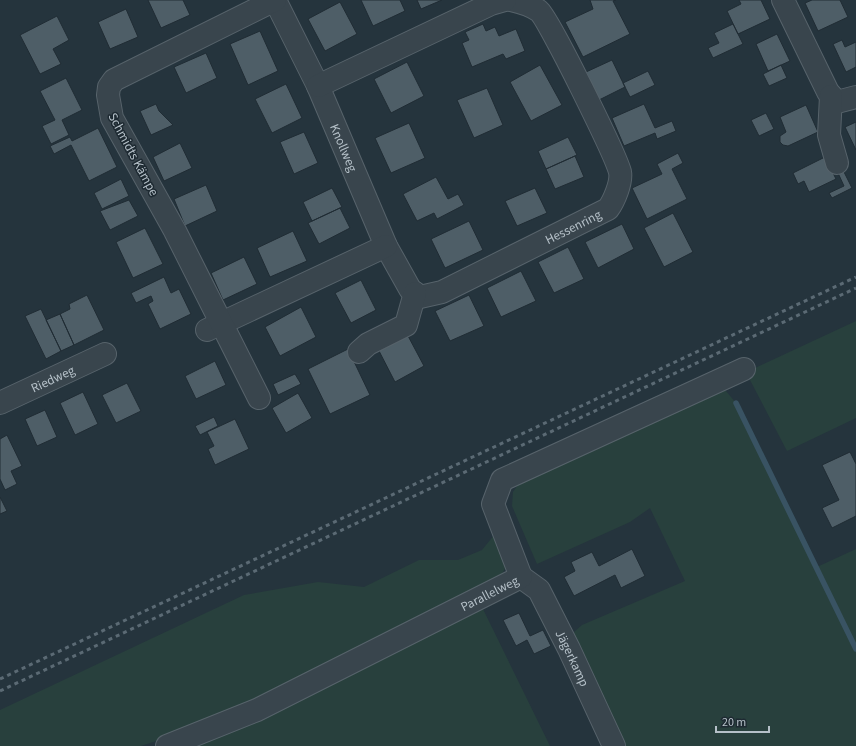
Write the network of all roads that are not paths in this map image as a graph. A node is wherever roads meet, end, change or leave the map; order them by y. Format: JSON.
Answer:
{"nodes":[{"id":1,"x":275,"y":0,"type":"edge"},
{"id":2,"x":505,"y":0,"type":"edge"},
{"id":3,"x":511,"y":0,"type":"edge"},
{"id":4,"x":783,"y":0,"type":"edge"},
{"id":5,"x":318,"y":86,"type":"junction"},
{"id":6,"x":831,"y":96,"type":"junction"},
{"id":7,"x":856,"y":97,"type":"edge"},
{"id":8,"x":837,"y":163,"type":"dead end"},
{"id":9,"x":386,"y":246,"type":"junction"},
{"id":10,"x":418,"y":295,"type":"junction"},
{"id":11,"x":214,"y":326,"type":"junction"},
{"id":12,"x":359,"y":352,"type":"dead end"},
{"id":13,"x":105,"y":354,"type":"dead end"},
{"id":14,"x":744,"y":369,"type":"dead end"},
{"id":15,"x":259,"y":398,"type":"dead end"},
{"id":16,"x":0,"y":403,"type":"edge"},
{"id":17,"x":521,"y":577,"type":"junction"},
{"id":18,"x":167,"y":746,"type":"edge"},
{"id":19,"x":614,"y":746,"type":"edge"}],
"edges":[{"from":1,"to":5,"type":"street","name":"Knollweg"},
{"from":1,"to":11,"type":"street","name":"Schmidts Kämpe"},
{"from":2,"to":5,"type":"street"},
{"from":3,"to":10,"type":"street","name":"Hessenring"},
{"from":4,"to":6,"type":"street"},
{"from":5,"to":9,"type":"street","name":"Knollweg"},
{"from":6,"to":7,"type":"street"},
{"from":6,"to":8,"type":"street"},
{"from":9,"to":10,"type":"street","name":"Knollweg"},
{"from":9,"to":11,"type":"street"},
{"from":10,"to":12,"type":"street"},
{"from":11,"to":15,"type":"street","name":"Schmidts Kämpe"},
{"from":13,"to":16,"type":"street","name":"Riedweg"},
{"from":14,"to":17,"type":"street","name":"Parallelweg"},
{"from":17,"to":18,"type":"street","name":"Parallelweg"},
{"from":17,"to":19,"type":"street","name":"Jägerkamp"}]}
